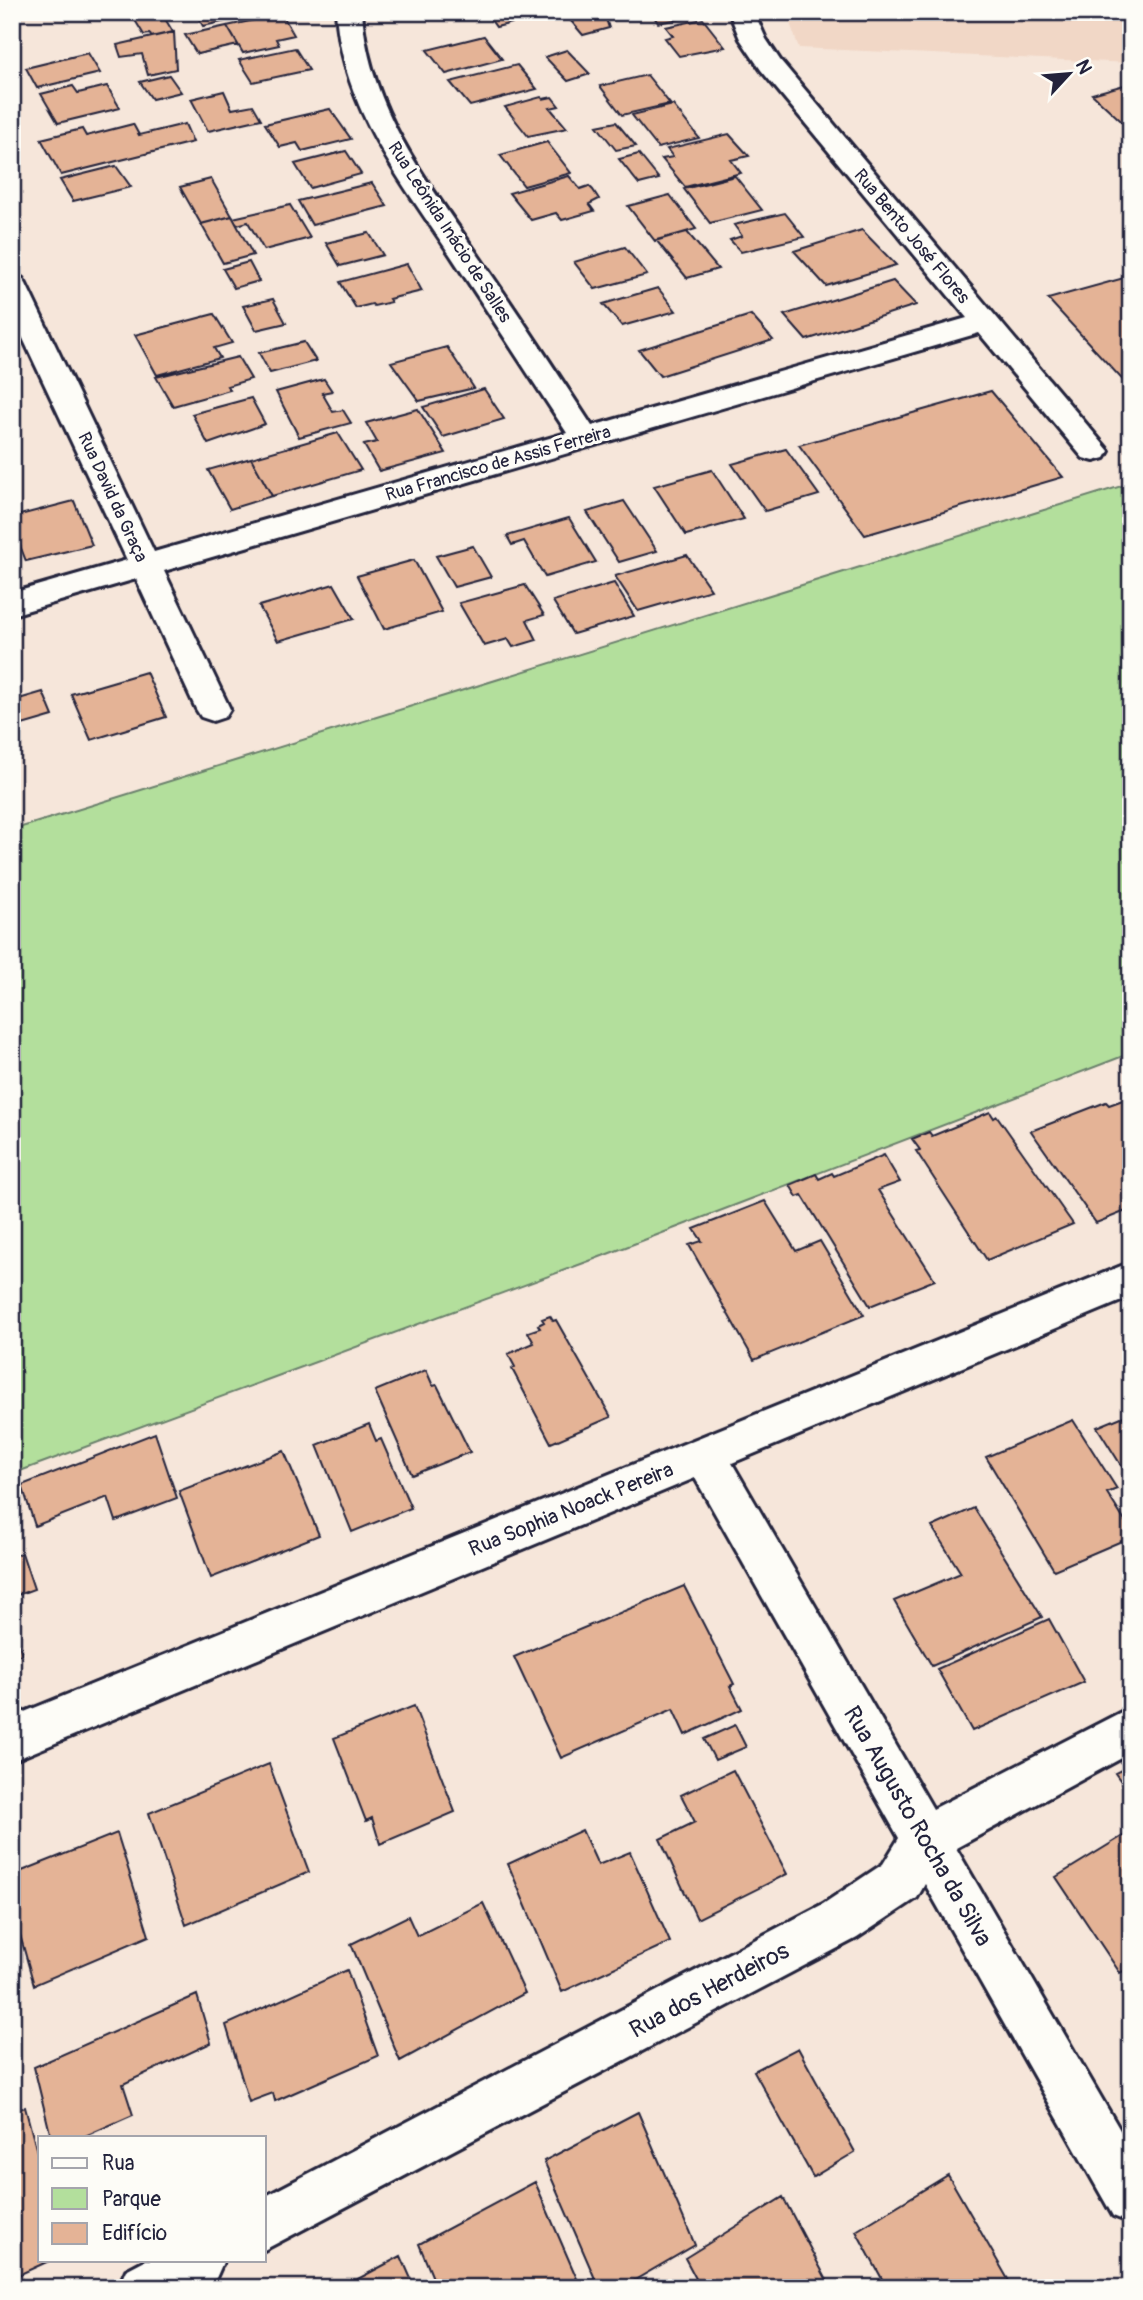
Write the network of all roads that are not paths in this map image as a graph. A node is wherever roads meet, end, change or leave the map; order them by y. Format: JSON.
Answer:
{"nodes":[{"id":1,"x":349,"y":12,"type":"edge"},
{"id":2,"x":741,"y":12,"type":"edge"},
{"id":3,"x":12,"y":284,"type":"edge"},
{"id":4,"x":984,"y":322,"type":"junction"},
{"id":5,"x":585,"y":438,"type":"junction"},
{"id":6,"x":1094,"y":451,"type":"dead end"},
{"id":7,"x":146,"y":565,"type":"junction"},
{"id":8,"x":12,"y":604,"type":"edge"},
{"id":9,"x":214,"y":709,"type":"dead end"},
{"id":10,"x":1131,"y":1279,"type":"edge"},
{"id":11,"x":704,"y":1454,"type":"junction"},
{"id":12,"x":1131,"y":1729,"type":"edge"},
{"id":13,"x":12,"y":1739,"type":"edge"},
{"id":14,"x":925,"y":1839,"type":"junction"},
{"id":15,"x":1131,"y":2198,"type":"edge"},
{"id":16,"x":266,"y":2224,"type":"edge"},
{"id":17,"x":194,"y":2262,"type":"edge"},
{"id":18,"x":145,"y":2288,"type":"edge"}],
"edges":[{"from":1,"to":5,"type":"street","name":"Rua Leônida Inácio de Salles"},
{"from":2,"to":4,"type":"street","name":"Rua Bento José Flores"},
{"from":3,"to":7,"type":"street","name":"Rua David da Graça"},
{"from":4,"to":5,"type":"street","name":"Rua Francisco de Assis Ferreira"},
{"from":4,"to":6,"type":"street","name":"Rua Bento José Flores"},
{"from":5,"to":7,"type":"street","name":"Rua Francisco de Assis Ferreira"},
{"from":7,"to":8,"type":"street","name":"Rua Francisco de Assis Ferreira"},
{"from":7,"to":9,"type":"street","name":"Rua David da Graça"},
{"from":10,"to":11,"type":"street","name":"Rua Sophia Noack Pereira"},
{"from":11,"to":13,"type":"street","name":"Rua Sophia Noack Pereira"},
{"from":11,"to":14,"type":"street","name":"Rua Augusto Rocha da Silva"},
{"from":12,"to":14,"type":"street"},
{"from":14,"to":15,"type":"street","name":"Rua Augusto Rocha da Silva"},
{"from":14,"to":16,"type":"street","name":"Rua dos Herdeiros"},
{"from":17,"to":18,"type":"street"}]}
